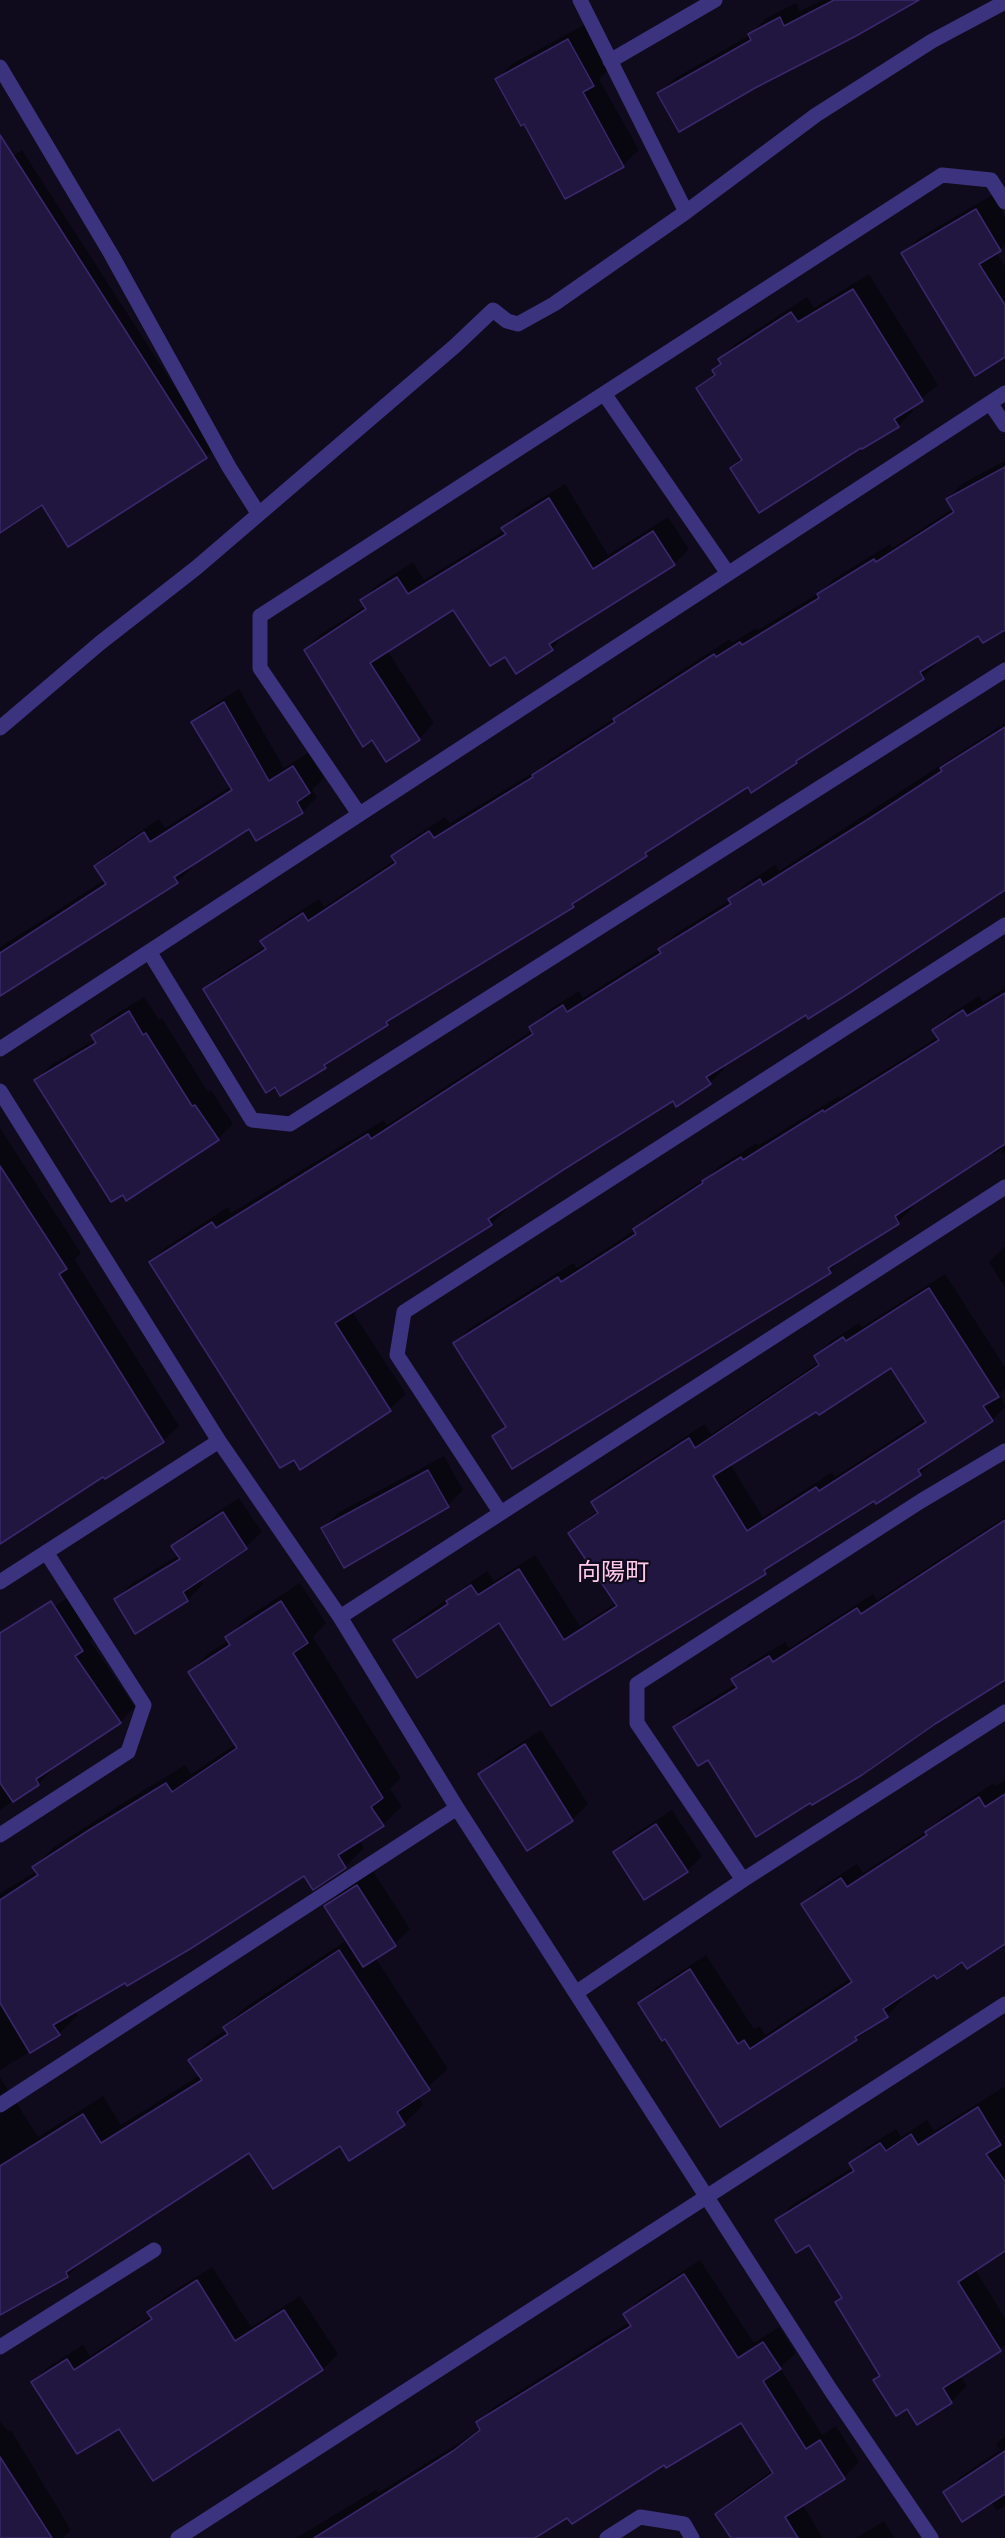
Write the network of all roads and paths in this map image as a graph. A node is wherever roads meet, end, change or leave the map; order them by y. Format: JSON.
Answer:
{"nodes":[{"id":1,"x":580,"y":0,"type":"edge"},
{"id":2,"x":715,"y":0,"type":"edge"},
{"id":3,"x":1005,"y":2,"type":"edge"},
{"id":4,"x":610,"y":61,"type":"junction"},
{"id":5,"x":0,"y":67,"type":"edge"},
{"id":6,"x":1005,"y":202,"type":"edge"},
{"id":7,"x":686,"y":213,"type":"junction"},
{"id":8,"x":1005,"y":393,"type":"edge"},
{"id":9,"x":605,"y":395,"type":"junction"},
{"id":10,"x":990,"y":403,"type":"junction"},
{"id":11,"x":1005,"y":425,"type":"edge"},
{"id":12,"x":258,"y":513,"type":"junction"},
{"id":13,"x":727,"y":572,"type":"junction"},
{"id":14,"x":1005,"y":669,"type":"edge"},
{"id":15,"x":0,"y":728,"type":"edge"},
{"id":16,"x":358,"y":814,"type":"junction"},
{"id":17,"x":1005,"y":925,"type":"edge"},
{"id":18,"x":150,"y":953,"type":"junction"},
{"id":19,"x":0,"y":1048,"type":"edge"},
{"id":20,"x":0,"y":1091,"type":"edge"},
{"id":21,"x":1005,"y":1187,"type":"edge"},
{"id":22,"x":219,"y":1441,"type":"junction"},
{"id":23,"x":1005,"y":1451,"type":"edge"},
{"id":24,"x":500,"y":1512,"type":"junction"},
{"id":25,"x":46,"y":1552,"type":"junction"},
{"id":26,"x":0,"y":1582,"type":"edge"},
{"id":27,"x":340,"y":1617,"type":"junction"},
{"id":28,"x":1005,"y":1712,"type":"edge"},
{"id":29,"x":457,"y":1808,"type":"junction"},
{"id":30,"x":0,"y":1835,"type":"edge"},
{"id":31,"x":742,"y":1880,"type":"junction"},
{"id":32,"x":576,"y":1992,"type":"junction"},
{"id":33,"x":1005,"y":2004,"type":"edge"},
{"id":34,"x":0,"y":2105,"type":"edge"},
{"id":35,"x":707,"y":2197,"type":"junction"},
{"id":36,"x":154,"y":2250,"type":"dead end"},
{"id":37,"x":0,"y":2347,"type":"edge"},
{"id":38,"x":178,"y":2538,"type":"edge"},
{"id":39,"x":607,"y":2538,"type":"edge"},
{"id":40,"x":693,"y":2538,"type":"edge"},
{"id":41,"x":932,"y":2538,"type":"edge"}],
"edges":[{"from":1,"to":4,"type":"street"},
{"from":2,"to":4,"type":"street"},
{"from":3,"to":7,"type":"street"},
{"from":4,"to":7,"type":"street"},
{"from":5,"to":12,"type":"street"},
{"from":6,"to":9,"type":"street"},
{"from":7,"to":12,"type":"street"},
{"from":8,"to":10,"type":"street"},
{"from":9,"to":13,"type":"street"},
{"from":9,"to":16,"type":"street"},
{"from":10,"to":11,"type":"street"},
{"from":10,"to":13,"type":"street"},
{"from":12,"to":15,"type":"street"},
{"from":13,"to":16,"type":"street"},
{"from":14,"to":18,"type":"street"},
{"from":16,"to":18,"type":"street"},
{"from":17,"to":24,"type":"street"},
{"from":18,"to":19,"type":"street"},
{"from":20,"to":22,"type":"street"},
{"from":21,"to":24,"type":"street"},
{"from":22,"to":25,"type":"street"},
{"from":22,"to":27,"type":"street"},
{"from":23,"to":31,"type":"street"},
{"from":24,"to":27,"type":"street"},
{"from":25,"to":26,"type":"street"},
{"from":25,"to":30,"type":"street"},
{"from":27,"to":29,"type":"street"},
{"from":28,"to":31,"type":"street"},
{"from":29,"to":32,"type":"street"},
{"from":29,"to":34,"type":"street"},
{"from":31,"to":32,"type":"street"},
{"from":32,"to":35,"type":"street"},
{"from":33,"to":35,"type":"street"},
{"from":35,"to":38,"type":"street"},
{"from":35,"to":41,"type":"street"},
{"from":36,"to":37,"type":"street"},
{"from":39,"to":40,"type":"street"}]}
